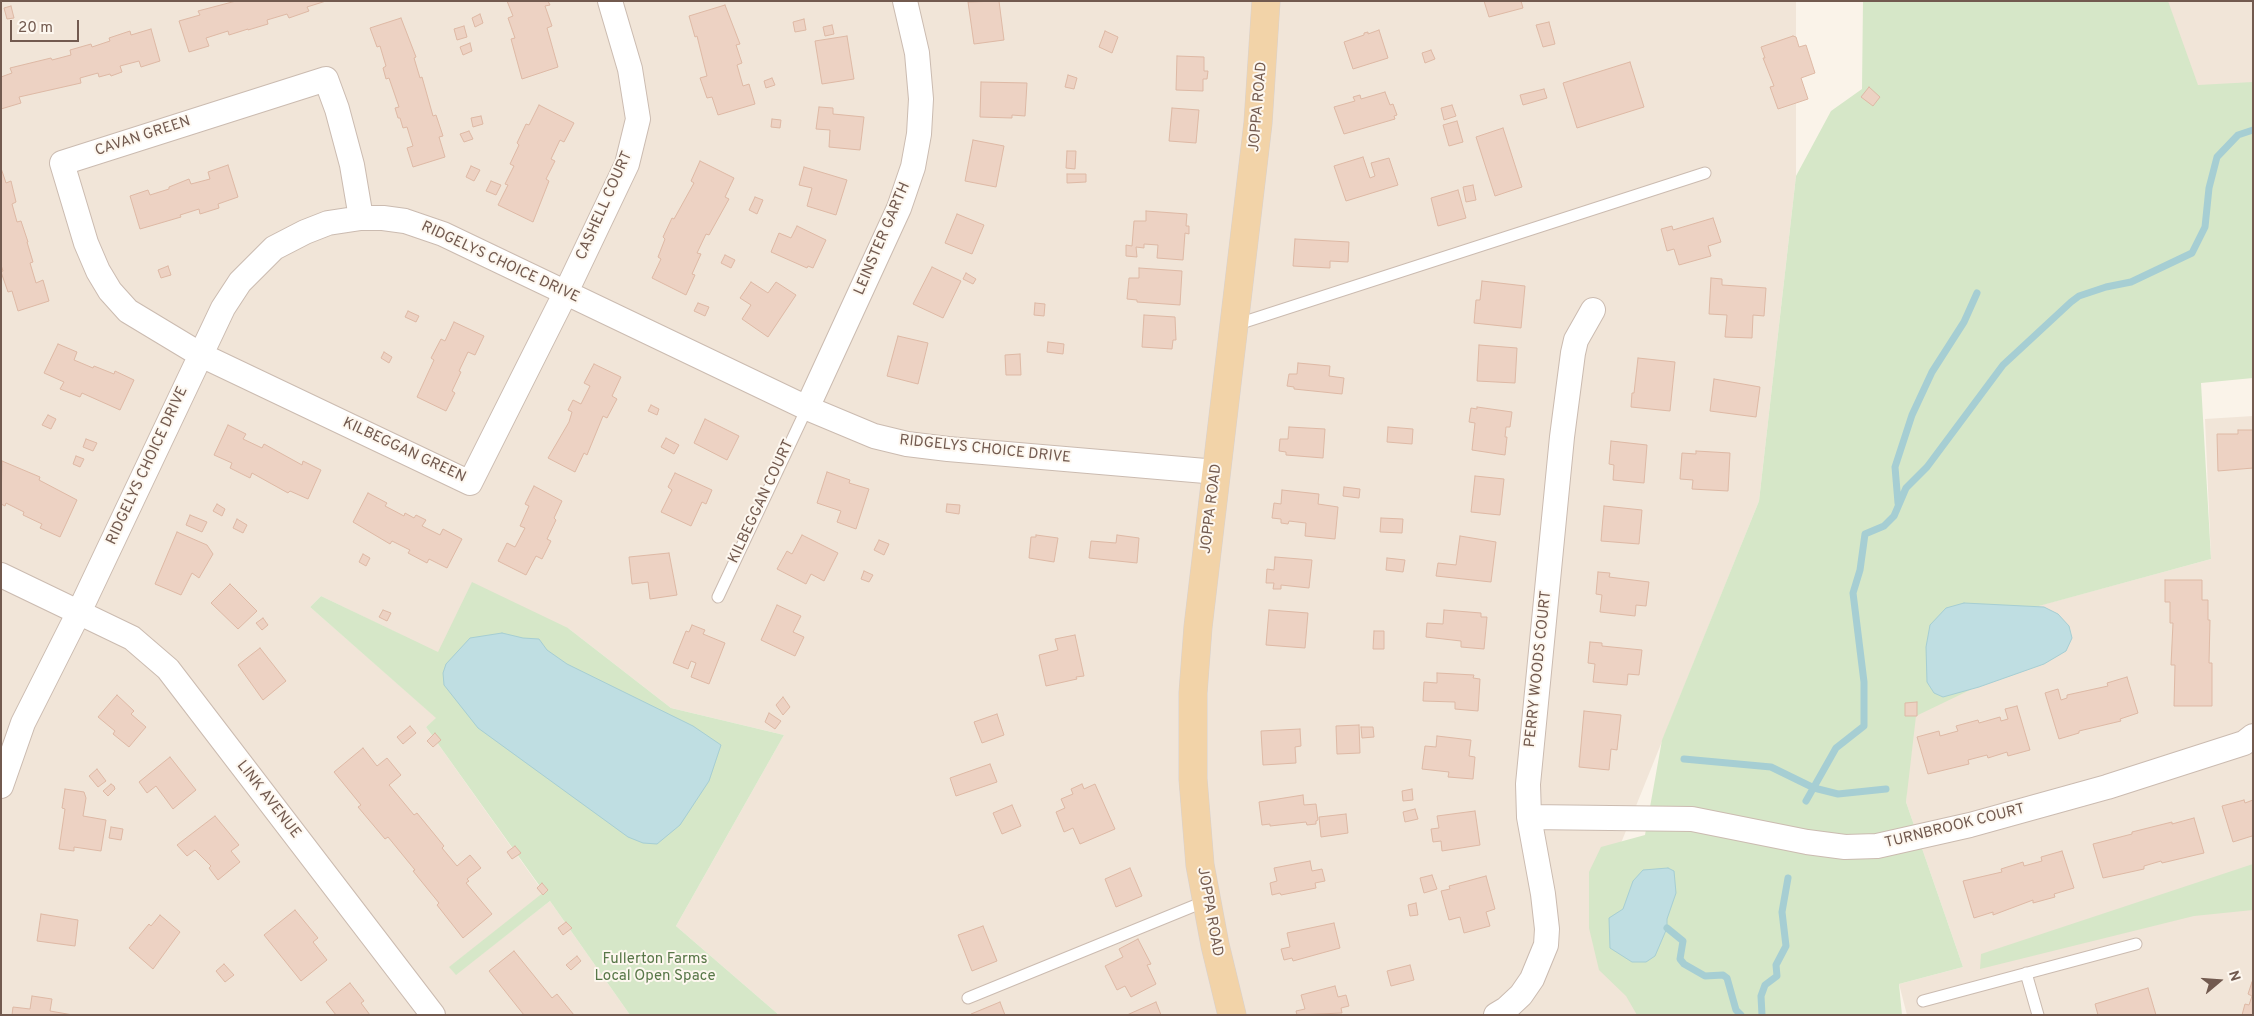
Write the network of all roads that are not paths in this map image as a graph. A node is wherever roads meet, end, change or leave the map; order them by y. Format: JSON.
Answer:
{"nodes":[{"id":1,"x":610,"y":1,"type":"edge"},
{"id":2,"x":905,"y":1,"type":"edge"},
{"id":3,"x":1266,"y":1,"type":"edge"},
{"id":4,"x":1705,"y":173,"type":"dead end"},
{"id":5,"x":361,"y":218,"type":"junction"},
{"id":6,"x":566,"y":292,"type":"junction"},
{"id":7,"x":1593,"y":310,"type":"dead end"},
{"id":8,"x":1235,"y":324,"type":"junction"},
{"id":9,"x":201,"y":355,"type":"junction"},
{"id":10,"x":807,"y":408,"type":"junction"},
{"id":11,"x":1216,"y":472,"type":"junction"},
{"id":12,"x":1,"y":575,"type":"edge"},
{"id":13,"x":718,"y":597,"type":"dead end"},
{"id":14,"x":79,"y":612,"type":"junction"},
{"id":15,"x":2253,"y":736,"type":"edge"},
{"id":16,"x":1,"y":786,"type":"edge"},
{"id":17,"x":1529,"y":817,"type":"junction"},
{"id":18,"x":1206,"y":901,"type":"junction"},
{"id":19,"x":2136,"y":944,"type":"dead end"},
{"id":20,"x":2026,"y":973,"type":"junction"},
{"id":21,"x":968,"y":998,"type":"dead end"},
{"id":22,"x":1923,"y":1001,"type":"dead end"},
{"id":23,"x":433,"y":1015,"type":"edge"},
{"id":24,"x":1232,"y":1015,"type":"edge"},
{"id":25,"x":1496,"y":1015,"type":"edge"},
{"id":26,"x":2038,"y":1015,"type":"edge"}],
"edges":[{"from":1,"to":6,"type":"street","name":"CASHELL COURT"},
{"from":2,"to":10,"type":"street","name":"LEINSTER GARTH"},
{"from":3,"to":8,"type":"main road","name":"JOPPA ROAD"},
{"from":4,"to":8,"type":"lane"},
{"from":5,"to":6,"type":"street","name":"RIDGELYS CHOICE DRIVE"},
{"from":5,"to":9,"type":"street","name":"RIDGELYS CHOICE DRIVE"},
{"from":5,"to":9,"type":"street","name":"CAVAN GREEN"},
{"from":6,"to":9,"type":"street","name":"KILBEGGAN GREEN"},
{"from":6,"to":10,"type":"street","name":"RIDGELYS CHOICE DRIVE"},
{"from":7,"to":17,"type":"street","name":"PERRY WOODS COURT"},
{"from":8,"to":11,"type":"main road","name":"JOPPA ROAD"},
{"from":9,"to":14,"type":"street","name":"RIDGELYS CHOICE DRIVE"},
{"from":10,"to":11,"type":"street","name":"RIDGELYS CHOICE DRIVE"},
{"from":10,"to":13,"type":"lane","name":"KILBEGGAN COURT"},
{"from":11,"to":18,"type":"main road","name":"JOPPA ROAD"},
{"from":12,"to":14,"type":"street","name":"LINK AVENUE"},
{"from":14,"to":16,"type":"street","name":"RIDGELYS CHOICE DRIVE"},
{"from":14,"to":23,"type":"street","name":"LINK AVENUE"},
{"from":15,"to":17,"type":"street","name":"TURNBROOK COURT"},
{"from":17,"to":25,"type":"street","name":"PERRY WOODS COURT"},
{"from":18,"to":21,"type":"lane"},
{"from":18,"to":24,"type":"main road","name":"JOPPA ROAD"},
{"from":19,"to":20,"type":"lane"},
{"from":20,"to":22,"type":"lane"},
{"from":20,"to":26,"type":"lane"}]}
